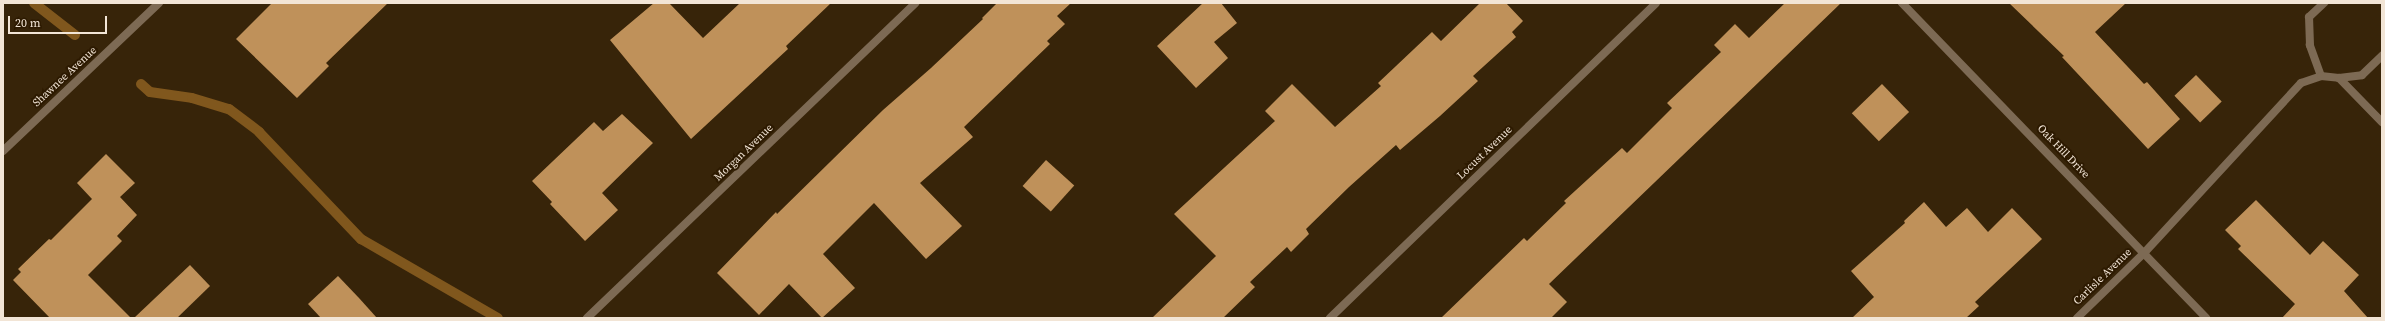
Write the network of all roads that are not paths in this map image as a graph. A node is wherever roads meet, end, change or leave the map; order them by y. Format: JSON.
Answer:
{"nodes":[{"id":1,"x":160,"y":3,"type":"edge"},
{"id":2,"x":915,"y":3,"type":"edge"},
{"id":3,"x":1656,"y":3,"type":"edge"},
{"id":4,"x":1902,"y":3,"type":"edge"},
{"id":5,"x":2324,"y":3,"type":"edge"},
{"id":6,"x":2382,"y":56,"type":"edge"},
{"id":7,"x":2321,"y":76,"type":"junction"},
{"id":8,"x":2339,"y":78,"type":"junction"},
{"id":9,"x":2382,"y":122,"type":"edge"},
{"id":10,"x":3,"y":151,"type":"edge"},
{"id":11,"x":2145,"y":252,"type":"junction"},
{"id":12,"x":587,"y":318,"type":"edge"},
{"id":13,"x":1330,"y":318,"type":"edge"},
{"id":14,"x":2077,"y":318,"type":"edge"},
{"id":15,"x":2206,"y":318,"type":"edge"}],
"edges":[{"from":1,"to":10,"type":"street","name":"Shawnee Avenue"},
{"from":2,"to":12,"type":"street","name":"Morgan Avenue"},
{"from":3,"to":13,"type":"street","name":"Locust Avenue"},
{"from":4,"to":11,"type":"street","name":"Oak Hill Drive"},
{"from":5,"to":7,"type":"street"},
{"from":6,"to":8,"type":"street"},
{"from":7,"to":8,"type":"street"},
{"from":7,"to":11,"type":"street","name":"Carlisle Avenue"},
{"from":8,"to":9,"type":"street"},
{"from":11,"to":14,"type":"street","name":"Carlisle Avenue"},
{"from":11,"to":15,"type":"street","name":"Oak Hill Drive"}]}
